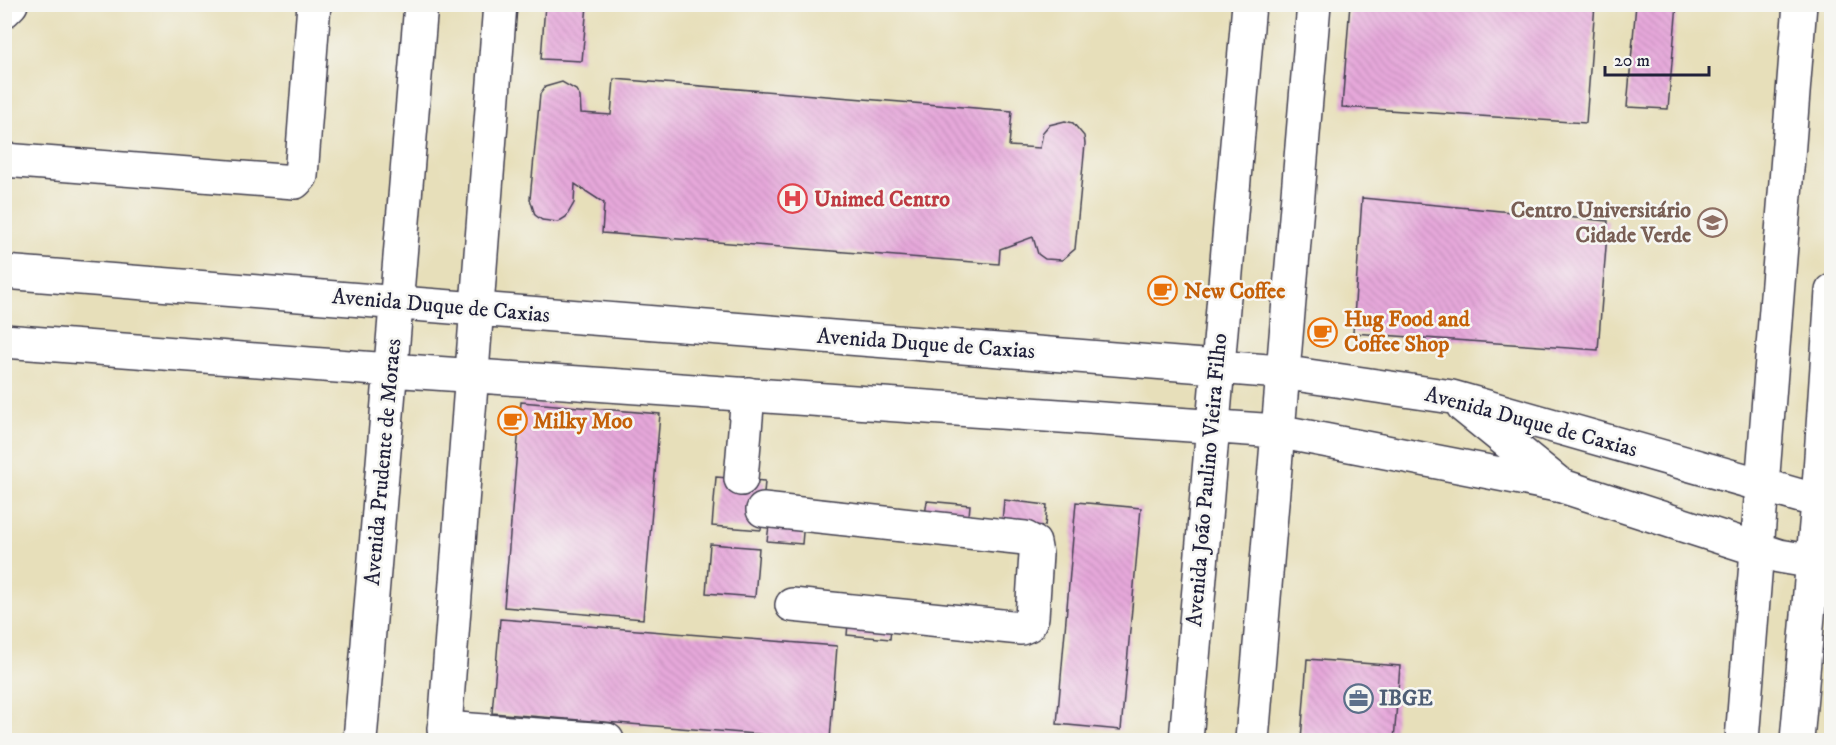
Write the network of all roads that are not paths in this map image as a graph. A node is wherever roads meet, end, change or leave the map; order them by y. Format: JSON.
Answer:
{"nodes":[{"id":1,"x":11,"y":4,"type":"edge"},
{"id":2,"x":314,"y":4,"type":"edge"},
{"id":3,"x":422,"y":4,"type":"edge"},
{"id":4,"x":500,"y":4,"type":"edge"},
{"id":5,"x":1249,"y":4,"type":"edge"},
{"id":6,"x":1314,"y":4,"type":"edge"},
{"id":7,"x":1800,"y":4,"type":"edge"},
{"id":8,"x":4,"y":11,"type":"edge"},
{"id":9,"x":4,"y":160,"type":"edge"},
{"id":10,"x":4,"y":272,"type":"edge"},
{"id":11,"x":1832,"y":291,"type":"edge"},
{"id":12,"x":398,"y":302,"type":"junction"},
{"id":13,"x":477,"y":309,"type":"junction"},
{"id":14,"x":4,"y":341,"type":"edge"},
{"id":15,"x":1217,"y":365,"type":"junction"},
{"id":16,"x":390,"y":370,"type":"junction"},
{"id":17,"x":1281,"y":372,"type":"junction"},
{"id":18,"x":472,"y":375,"type":"junction"},
{"id":19,"x":748,"y":394,"type":"junction"},
{"id":20,"x":1452,"y":397,"type":"junction"},
{"id":21,"x":1211,"y":425,"type":"junction"},
{"id":22,"x":1277,"y":431,"type":"junction"},
{"id":23,"x":741,"y":479,"type":"dead end"},
{"id":24,"x":1562,"y":486,"type":"junction"},
{"id":25,"x":1763,"y":487,"type":"junction"},
{"id":26,"x":1825,"y":504,"type":"edge"},
{"id":27,"x":763,"y":510,"type":"dead end"},
{"id":28,"x":1758,"y":550,"type":"junction"},
{"id":29,"x":1822,"y":563,"type":"edge"},
{"id":30,"x":792,"y":605,"type":"dead end"},
{"id":31,"x":444,"y":734,"type":"edge"},
{"id":32,"x":360,"y":741,"type":"edge"},
{"id":33,"x":607,"y":741,"type":"edge"},
{"id":34,"x":1186,"y":741,"type":"edge"},
{"id":35,"x":1252,"y":741,"type":"edge"},
{"id":36,"x":1742,"y":741,"type":"edge"},
{"id":37,"x":1797,"y":741,"type":"edge"}],
"edges":[{"from":1,"to":8,"type":"main road"},
{"from":2,"to":9,"type":"main road"},
{"from":3,"to":12,"type":"main road","name":"Avenida Prudente de Moraes"},
{"from":4,"to":13,"type":"main road"},
{"from":5,"to":15,"type":"main road","name":"Avenida João Paulino Vieira Filho"},
{"from":6,"to":17,"type":"main road"},
{"from":7,"to":25,"type":"main road"},
{"from":10,"to":12,"type":"main road","name":"Avenida Duque de Caxias"},
{"from":11,"to":26,"type":"main road"},
{"from":12,"to":13,"type":"main road","name":"Avenida Duque de Caxias"},
{"from":12,"to":16,"type":"main road","name":"Avenida Prudente de Moraes"},
{"from":13,"to":15,"type":"main road","name":"Avenida Duque de Caxias"},
{"from":13,"to":18,"type":"main road"},
{"from":14,"to":16,"type":"main road"},
{"from":15,"to":17,"type":"main road","name":"Avenida Duque de Caxias"},
{"from":15,"to":21,"type":"main road","name":"Avenida João Paulino Vieira Filho"},
{"from":16,"to":18,"type":"main road"},
{"from":16,"to":32,"type":"main road","name":"Avenida Prudente de Moraes"},
{"from":17,"to":20,"type":"main road","name":"Avenida Duque de Caxias"},
{"from":17,"to":22,"type":"main road"},
{"from":18,"to":19,"type":"main road"},
{"from":18,"to":31,"type":"main road"},
{"from":19,"to":21,"type":"main road"},
{"from":19,"to":23,"type":"main road"},
{"from":20,"to":24,"type":"main road"},
{"from":20,"to":25,"type":"main road","name":"Avenida Duque de Caxias"},
{"from":21,"to":22,"type":"main road"},
{"from":21,"to":34,"type":"main road","name":"Avenida João Paulino Vieira Filho"},
{"from":22,"to":24,"type":"main road"},
{"from":22,"to":35,"type":"main road"},
{"from":24,"to":28,"type":"main road"},
{"from":25,"to":26,"type":"main road","name":"Avenida Duque de Caxias"},
{"from":25,"to":28,"type":"main road"},
{"from":26,"to":29,"type":"main road"},
{"from":27,"to":30,"type":"main road"},
{"from":28,"to":29,"type":"main road"},
{"from":28,"to":36,"type":"main road"},
{"from":29,"to":37,"type":"main road"},
{"from":31,"to":33,"type":"main road"}]}
